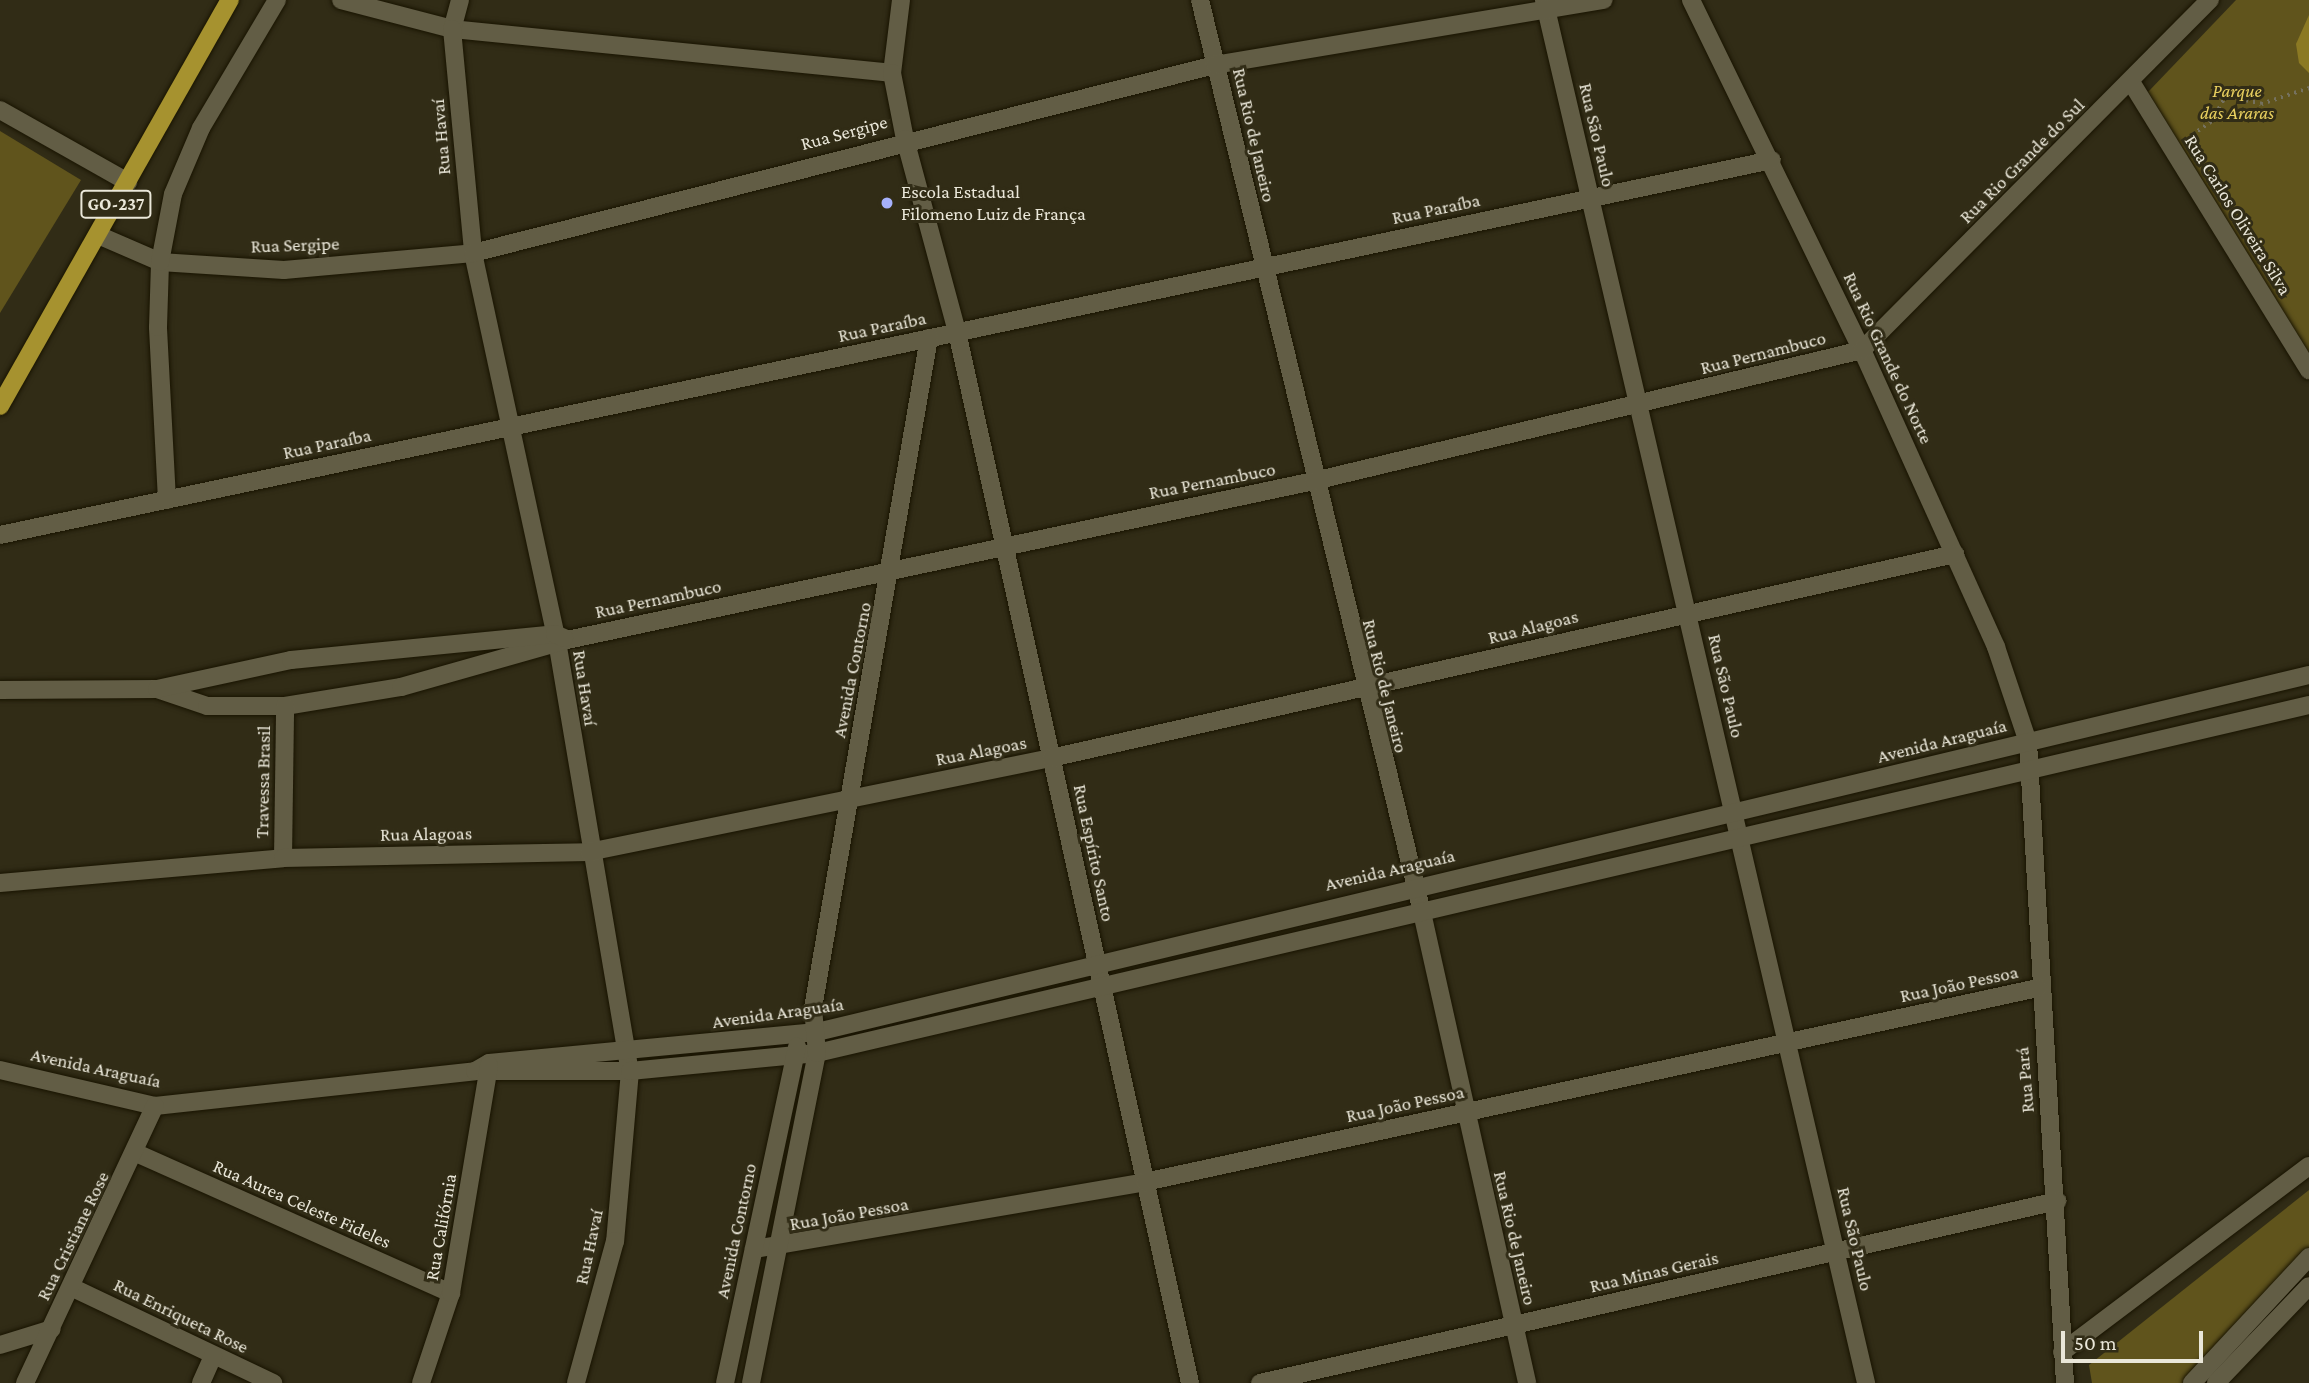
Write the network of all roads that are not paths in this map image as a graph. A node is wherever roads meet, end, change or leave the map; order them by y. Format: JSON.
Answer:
{"nodes":[{"id":1,"x":230,"y":0,"type":"edge"},
{"id":2,"x":277,"y":0,"type":"edge"},
{"id":3,"x":341,"y":0,"type":"edge"},
{"id":4,"x":460,"y":0,"type":"edge"},
{"id":5,"x":901,"y":0,"type":"edge"},
{"id":6,"x":1200,"y":0,"type":"edge"},
{"id":7,"x":1604,"y":0,"type":"edge"},
{"id":8,"x":1691,"y":0,"type":"edge"},
{"id":9,"x":2210,"y":0,"type":"edge"},
{"id":10,"x":1545,"y":5,"type":"edge"},
{"id":11,"x":452,"y":29,"type":"junction"},
{"id":12,"x":1215,"y":65,"type":"junction"},
{"id":13,"x":892,"y":73,"type":"junction"},
{"id":14,"x":2130,"y":82,"type":"junction"},
{"id":15,"x":0,"y":110,"type":"edge"},
{"id":16,"x":905,"y":139,"type":"junction"},
{"id":17,"x":1772,"y":160,"type":"junction"},
{"id":18,"x":128,"y":182,"type":"junction"},
{"id":19,"x":1590,"y":198,"type":"junction"},
{"id":20,"x":98,"y":235,"type":"junction"},
{"id":21,"x":473,"y":253,"type":"junction"},
{"id":22,"x":160,"y":262,"type":"junction"},
{"id":23,"x":1264,"y":267,"type":"junction"},
{"id":24,"x":957,"y":332,"type":"junction"},
{"id":25,"x":929,"y":338,"type":"junction"},
{"id":26,"x":1862,"y":350,"type":"junction"},
{"id":27,"x":2309,"y":370,"type":"edge"},
{"id":28,"x":1638,"y":405,"type":"junction"},
{"id":29,"x":0,"y":406,"type":"edge"},
{"id":30,"x":510,"y":427,"type":"junction"},
{"id":31,"x":1314,"y":481,"type":"junction"},
{"id":32,"x":167,"y":500,"type":"junction"},
{"id":33,"x":0,"y":535,"type":"edge"},
{"id":34,"x":1004,"y":544,"type":"junction"},
{"id":35,"x":1955,"y":554,"type":"junction"},
{"id":36,"x":892,"y":572,"type":"junction"},
{"id":37,"x":1686,"y":611,"type":"junction"},
{"id":38,"x":560,"y":640,"type":"junction"},
{"id":39,"x":2309,"y":675,"type":"edge"},
{"id":40,"x":157,"y":689,"type":"junction"},
{"id":41,"x":1364,"y":689,"type":"junction"},
{"id":42,"x":0,"y":690,"type":"edge"},
{"id":43,"x":2309,"y":705,"type":"edge"},
{"id":44,"x":285,"y":706,"type":"junction"},
{"id":45,"x":2028,"y":742,"type":"junction"},
{"id":46,"x":1051,"y":758,"type":"junction"},
{"id":47,"x":2034,"y":773,"type":"junction"},
{"id":48,"x":1796,"y":798,"type":"junction"},
{"id":49,"x":848,"y":799,"type":"junction"},
{"id":50,"x":1735,"y":812,"type":"junction"},
{"id":51,"x":1801,"y":820,"type":"junction"},
{"id":52,"x":1739,"y":833,"type":"junction"},
{"id":53,"x":589,"y":852,"type":"junction"},
{"id":54,"x":283,"y":858,"type":"junction"},
{"id":55,"x":0,"y":883,"type":"edge"},
{"id":56,"x":1414,"y":886,"type":"junction"},
{"id":57,"x":1421,"y":908,"type":"junction"},
{"id":58,"x":1097,"y":964,"type":"junction"},
{"id":59,"x":1102,"y":986,"type":"junction"},
{"id":60,"x":2038,"y":988,"type":"junction"},
{"id":61,"x":808,"y":1033,"type":"junction"},
{"id":62,"x":1787,"y":1042,"type":"junction"},
{"id":63,"x":817,"y":1053,"type":"junction"},
{"id":64,"x":796,"y":1056,"type":"junction"},
{"id":65,"x":629,"y":1062,"type":"junction"},
{"id":66,"x":485,"y":1069,"type":"junction"},
{"id":67,"x":0,"y":1070,"type":"edge"},
{"id":68,"x":155,"y":1106,"type":"junction"},
{"id":69,"x":1464,"y":1112,"type":"junction"},
{"id":70,"x":136,"y":1153,"type":"junction"},
{"id":71,"x":2309,"y":1166,"type":"edge"},
{"id":72,"x":1145,"y":1182,"type":"junction"},
{"id":73,"x":2057,"y":1201,"type":"junction"},
{"id":74,"x":754,"y":1249,"type":"junction"},
{"id":75,"x":778,"y":1249,"type":"junction"},
{"id":76,"x":1836,"y":1251,"type":"junction"},
{"id":77,"x":2309,"y":1257,"type":"edge"},
{"id":78,"x":2309,"y":1286,"type":"edge"},
{"id":79,"x":71,"y":1287,"type":"junction"},
{"id":80,"x":451,"y":1293,"type":"junction"},
{"id":81,"x":1513,"y":1325,"type":"junction"},
{"id":82,"x":52,"y":1329,"type":"junction"},
{"id":83,"x":0,"y":1345,"type":"edge"},
{"id":84,"x":2062,"y":1352,"type":"junction"},
{"id":85,"x":214,"y":1356,"type":"junction"},
{"id":86,"x":25,"y":1383,"type":"edge"},
{"id":87,"x":201,"y":1383,"type":"edge"},
{"id":88,"x":273,"y":1383,"type":"edge"},
{"id":89,"x":421,"y":1383,"type":"edge"},
{"id":90,"x":576,"y":1383,"type":"edge"},
{"id":91,"x":725,"y":1383,"type":"edge"},
{"id":92,"x":751,"y":1383,"type":"edge"},
{"id":93,"x":1189,"y":1383,"type":"edge"},
{"id":94,"x":1260,"y":1383,"type":"edge"},
{"id":95,"x":1527,"y":1383,"type":"edge"},
{"id":96,"x":1867,"y":1383,"type":"edge"},
{"id":97,"x":2065,"y":1383,"type":"edge"},
{"id":98,"x":2192,"y":1383,"type":"edge"},
{"id":99,"x":2216,"y":1383,"type":"edge"}],
"edges":[{"from":1,"to":18,"type":"main road","number":"GO-237"},
{"from":2,"to":22,"type":"street"},
{"from":3,"to":11,"type":"street"},
{"from":4,"to":11,"type":"street","name":"Rua Havaí"},
{"from":5,"to":13,"type":"street","name":"Rua Espírito Santo"},
{"from":6,"to":12,"type":"street","name":"Rua Rio de Janeiro"},
{"from":7,"to":10,"type":"street","name":"Rua Sergipe"},
{"from":8,"to":17,"type":"street","name":"Rua Rio Grande do Norte"},
{"from":9,"to":14,"type":"street","name":"Rua Rio Grande do Sul"},
{"from":10,"to":12,"type":"street","name":"Rua Sergipe"},
{"from":10,"to":19,"type":"street","name":"Rua São Paulo"},
{"from":11,"to":13,"type":"street"},
{"from":11,"to":21,"type":"street","name":"Rua Havaí"},
{"from":12,"to":16,"type":"street","name":"Rua Sergipe"},
{"from":12,"to":23,"type":"street","name":"Rua Rio de Janeiro"},
{"from":13,"to":16,"type":"street","name":"Rua Espírito Santo"},
{"from":14,"to":26,"type":"street","name":"Rua Rio Grande do Sul"},
{"from":14,"to":27,"type":"street","name":"Rua Carlos Oliveira Silva"},
{"from":15,"to":18,"type":"street"},
{"from":16,"to":21,"type":"street","name":"Rua Sergipe"},
{"from":16,"to":24,"type":"street","name":"Rua Espírito Santo"},
{"from":17,"to":19,"type":"street","name":"Rua Paraíba"},
{"from":17,"to":26,"type":"street","name":"Rua Rio Grande do Norte"},
{"from":18,"to":20,"type":"main road","number":"GO-237"},
{"from":19,"to":23,"type":"street","name":"Rua Paraíba"},
{"from":19,"to":28,"type":"street","name":"Rua São Paulo"},
{"from":20,"to":22,"type":"street","name":"Rua Sergipe"},
{"from":20,"to":29,"type":"main road","number":"GO-237"},
{"from":21,"to":22,"type":"street","name":"Rua Sergipe"},
{"from":21,"to":30,"type":"street","name":"Rua Havaí"},
{"from":22,"to":32,"type":"street"},
{"from":23,"to":24,"type":"street","name":"Rua Paraíba"},
{"from":23,"to":31,"type":"street","name":"Rua Rio de Janeiro"},
{"from":24,"to":25,"type":"street","name":"Rua Paraíba"},
{"from":24,"to":34,"type":"street","name":"Rua Espírito Santo"},
{"from":25,"to":30,"type":"street","name":"Rua Paraíba"},
{"from":25,"to":36,"type":"street","name":"Avenida Contorno"},
{"from":26,"to":28,"type":"street","name":"Rua Pernambuco"},
{"from":26,"to":35,"type":"street","name":"Rua Rio Grande do Norte"},
{"from":28,"to":31,"type":"street","name":"Rua Pernambuco"},
{"from":28,"to":37,"type":"street","name":"Rua São Paulo"},
{"from":30,"to":32,"type":"street","name":"Rua Paraíba"},
{"from":30,"to":38,"type":"street","name":"Rua Havaí"},
{"from":31,"to":34,"type":"street","name":"Rua Pernambuco"},
{"from":31,"to":41,"type":"street","name":"Rua Rio de Janeiro"},
{"from":32,"to":33,"type":"street","name":"Rua Paraíba"},
{"from":34,"to":36,"type":"street","name":"Rua Pernambuco"},
{"from":34,"to":46,"type":"street","name":"Rua Espírito Santo"},
{"from":35,"to":37,"type":"street","name":"Rua Alagoas"},
{"from":35,"to":45,"type":"street","name":"Rua Rio Grande do Norte"},
{"from":36,"to":38,"type":"street","name":"Rua Pernambuco"},
{"from":36,"to":49,"type":"street","name":"Avenida Contorno"},
{"from":37,"to":41,"type":"street","name":"Rua Alagoas"},
{"from":37,"to":50,"type":"street","name":"Rua São Paulo"},
{"from":38,"to":40,"type":"street","name":"Rua Pernambuco"},
{"from":38,"to":44,"type":"street","name":"Rua Pernambuco"},
{"from":38,"to":53,"type":"street","name":"Rua Havaí"},
{"from":39,"to":45,"type":"street","name":"Avenida Araguaía"},
{"from":40,"to":42,"type":"street","name":"Rua Pernambuco"},
{"from":40,"to":44,"type":"street","name":"Rua Pernambuco"},
{"from":41,"to":46,"type":"street","name":"Rua Alagoas"},
{"from":41,"to":56,"type":"street","name":"Rua Rio de Janeiro"},
{"from":43,"to":47,"type":"street","name":"Avenida Araguaía"},
{"from":44,"to":54,"type":"street","name":"Travessa Brasil"},
{"from":45,"to":47,"type":"street","name":"Rua Rio Grande do Norte"},
{"from":45,"to":48,"type":"street","name":"Avenida Araguaía"},
{"from":46,"to":49,"type":"street","name":"Rua Alagoas"},
{"from":46,"to":58,"type":"street","name":"Rua Espírito Santo"},
{"from":47,"to":51,"type":"street","name":"Avenida Araguaía"},
{"from":47,"to":60,"type":"street","name":"Rua Pará"},
{"from":48,"to":50,"type":"street","name":"Avenida Araguaía"},
{"from":48,"to":51,"type":"street"},
{"from":49,"to":53,"type":"street","name":"Rua Alagoas"},
{"from":49,"to":61,"type":"street","name":"Avenida Contorno"},
{"from":50,"to":52,"type":"street","name":"Rua São Paulo"},
{"from":50,"to":56,"type":"street","name":"Avenida Araguaía"},
{"from":51,"to":52,"type":"street","name":"Avenida Araguaía"},
{"from":52,"to":57,"type":"street","name":"Avenida Araguaía"},
{"from":52,"to":62,"type":"street","name":"Rua São Paulo"},
{"from":53,"to":54,"type":"street","name":"Rua Alagoas"},
{"from":53,"to":65,"type":"street","name":"Rua Havaí"},
{"from":54,"to":55,"type":"street","name":"Rua Alagoas"},
{"from":56,"to":57,"type":"street","name":"Rua Rio de Janeiro"},
{"from":56,"to":58,"type":"street","name":"Avenida Araguaía"},
{"from":57,"to":59,"type":"street","name":"Avenida Araguaía"},
{"from":57,"to":69,"type":"street","name":"Rua Rio de Janeiro"},
{"from":58,"to":59,"type":"street","name":"Rua Espírito Santo"},
{"from":58,"to":61,"type":"street","name":"Avenida Araguaía"},
{"from":59,"to":63,"type":"street","name":"Avenida Araguaía"},
{"from":59,"to":72,"type":"street","name":"Rua Espírito Santo"},
{"from":60,"to":62,"type":"street","name":"Rua João Pessoa"},
{"from":60,"to":73,"type":"street","name":"Rua Pará"},
{"from":61,"to":63,"type":"street","name":"Avenida Contorno"},
{"from":61,"to":64,"type":"street","name":"Avenida Contorno"},
{"from":61,"to":65,"type":"street","name":"Avenida Araguaía"},
{"from":62,"to":69,"type":"street","name":"Rua João Pessoa"},
{"from":62,"to":76,"type":"street","name":"Rua São Paulo"},
{"from":63,"to":64,"type":"street","name":"Avenida Araguaía"},
{"from":63,"to":75,"type":"street","name":"Avenida Contorno"},
{"from":64,"to":65,"type":"street","name":"Avenida Araguaía"},
{"from":64,"to":74,"type":"street","name":"Avenida Contorno"},
{"from":65,"to":66,"type":"street","name":"Avenida Araguaía"},
{"from":65,"to":90,"type":"street","name":"Rua Havaí"},
{"from":66,"to":68,"type":"street","name":"Avenida Araguaía"},
{"from":66,"to":80,"type":"street","name":"Rua Califórnia"},
{"from":67,"to":68,"type":"street","name":"Avenida Araguaía"},
{"from":68,"to":70,"type":"street","name":"Rua Cristiane Rose"},
{"from":69,"to":72,"type":"street","name":"Rua João Pessoa"},
{"from":69,"to":81,"type":"street","name":"Rua Rio de Janeiro"},
{"from":70,"to":79,"type":"street","name":"Rua Cristiane Rose"},
{"from":70,"to":80,"type":"street","name":"Rua Aurea Celeste Fideles"},
{"from":71,"to":84,"type":"street"},
{"from":72,"to":75,"type":"street","name":"Rua João Pessoa"},
{"from":72,"to":93,"type":"street","name":"Rua Espírito Santo"},
{"from":73,"to":76,"type":"street","name":"Rua Minas Gerais"},
{"from":73,"to":84,"type":"street","name":"Rua Pará"},
{"from":74,"to":75,"type":"street","name":"Rua João Pessoa"},
{"from":74,"to":91,"type":"street","name":"Avenida Contorno"},
{"from":75,"to":92,"type":"street","name":"Avenida Contorno"},
{"from":76,"to":81,"type":"street","name":"Rua Minas Gerais"},
{"from":76,"to":96,"type":"street","name":"Rua São Paulo"},
{"from":77,"to":98,"type":"street"},
{"from":78,"to":99,"type":"street"},
{"from":79,"to":82,"type":"street","name":"Rua Cristiane Rose"},
{"from":79,"to":85,"type":"street","name":"Rua Enriqueta Rose"},
{"from":80,"to":89,"type":"street","name":"Rua Califórnia"},
{"from":81,"to":94,"type":"street","name":"Rua Minas Gerais"},
{"from":81,"to":95,"type":"street","name":"Rua Rio de Janeiro"},
{"from":82,"to":83,"type":"street"},
{"from":82,"to":86,"type":"street","name":"Rua Cristiane Rose"},
{"from":84,"to":97,"type":"street","name":"Rua Pará"},
{"from":85,"to":87,"type":"street"},
{"from":85,"to":88,"type":"street","name":"Rua Enriqueta Rose"}]}
